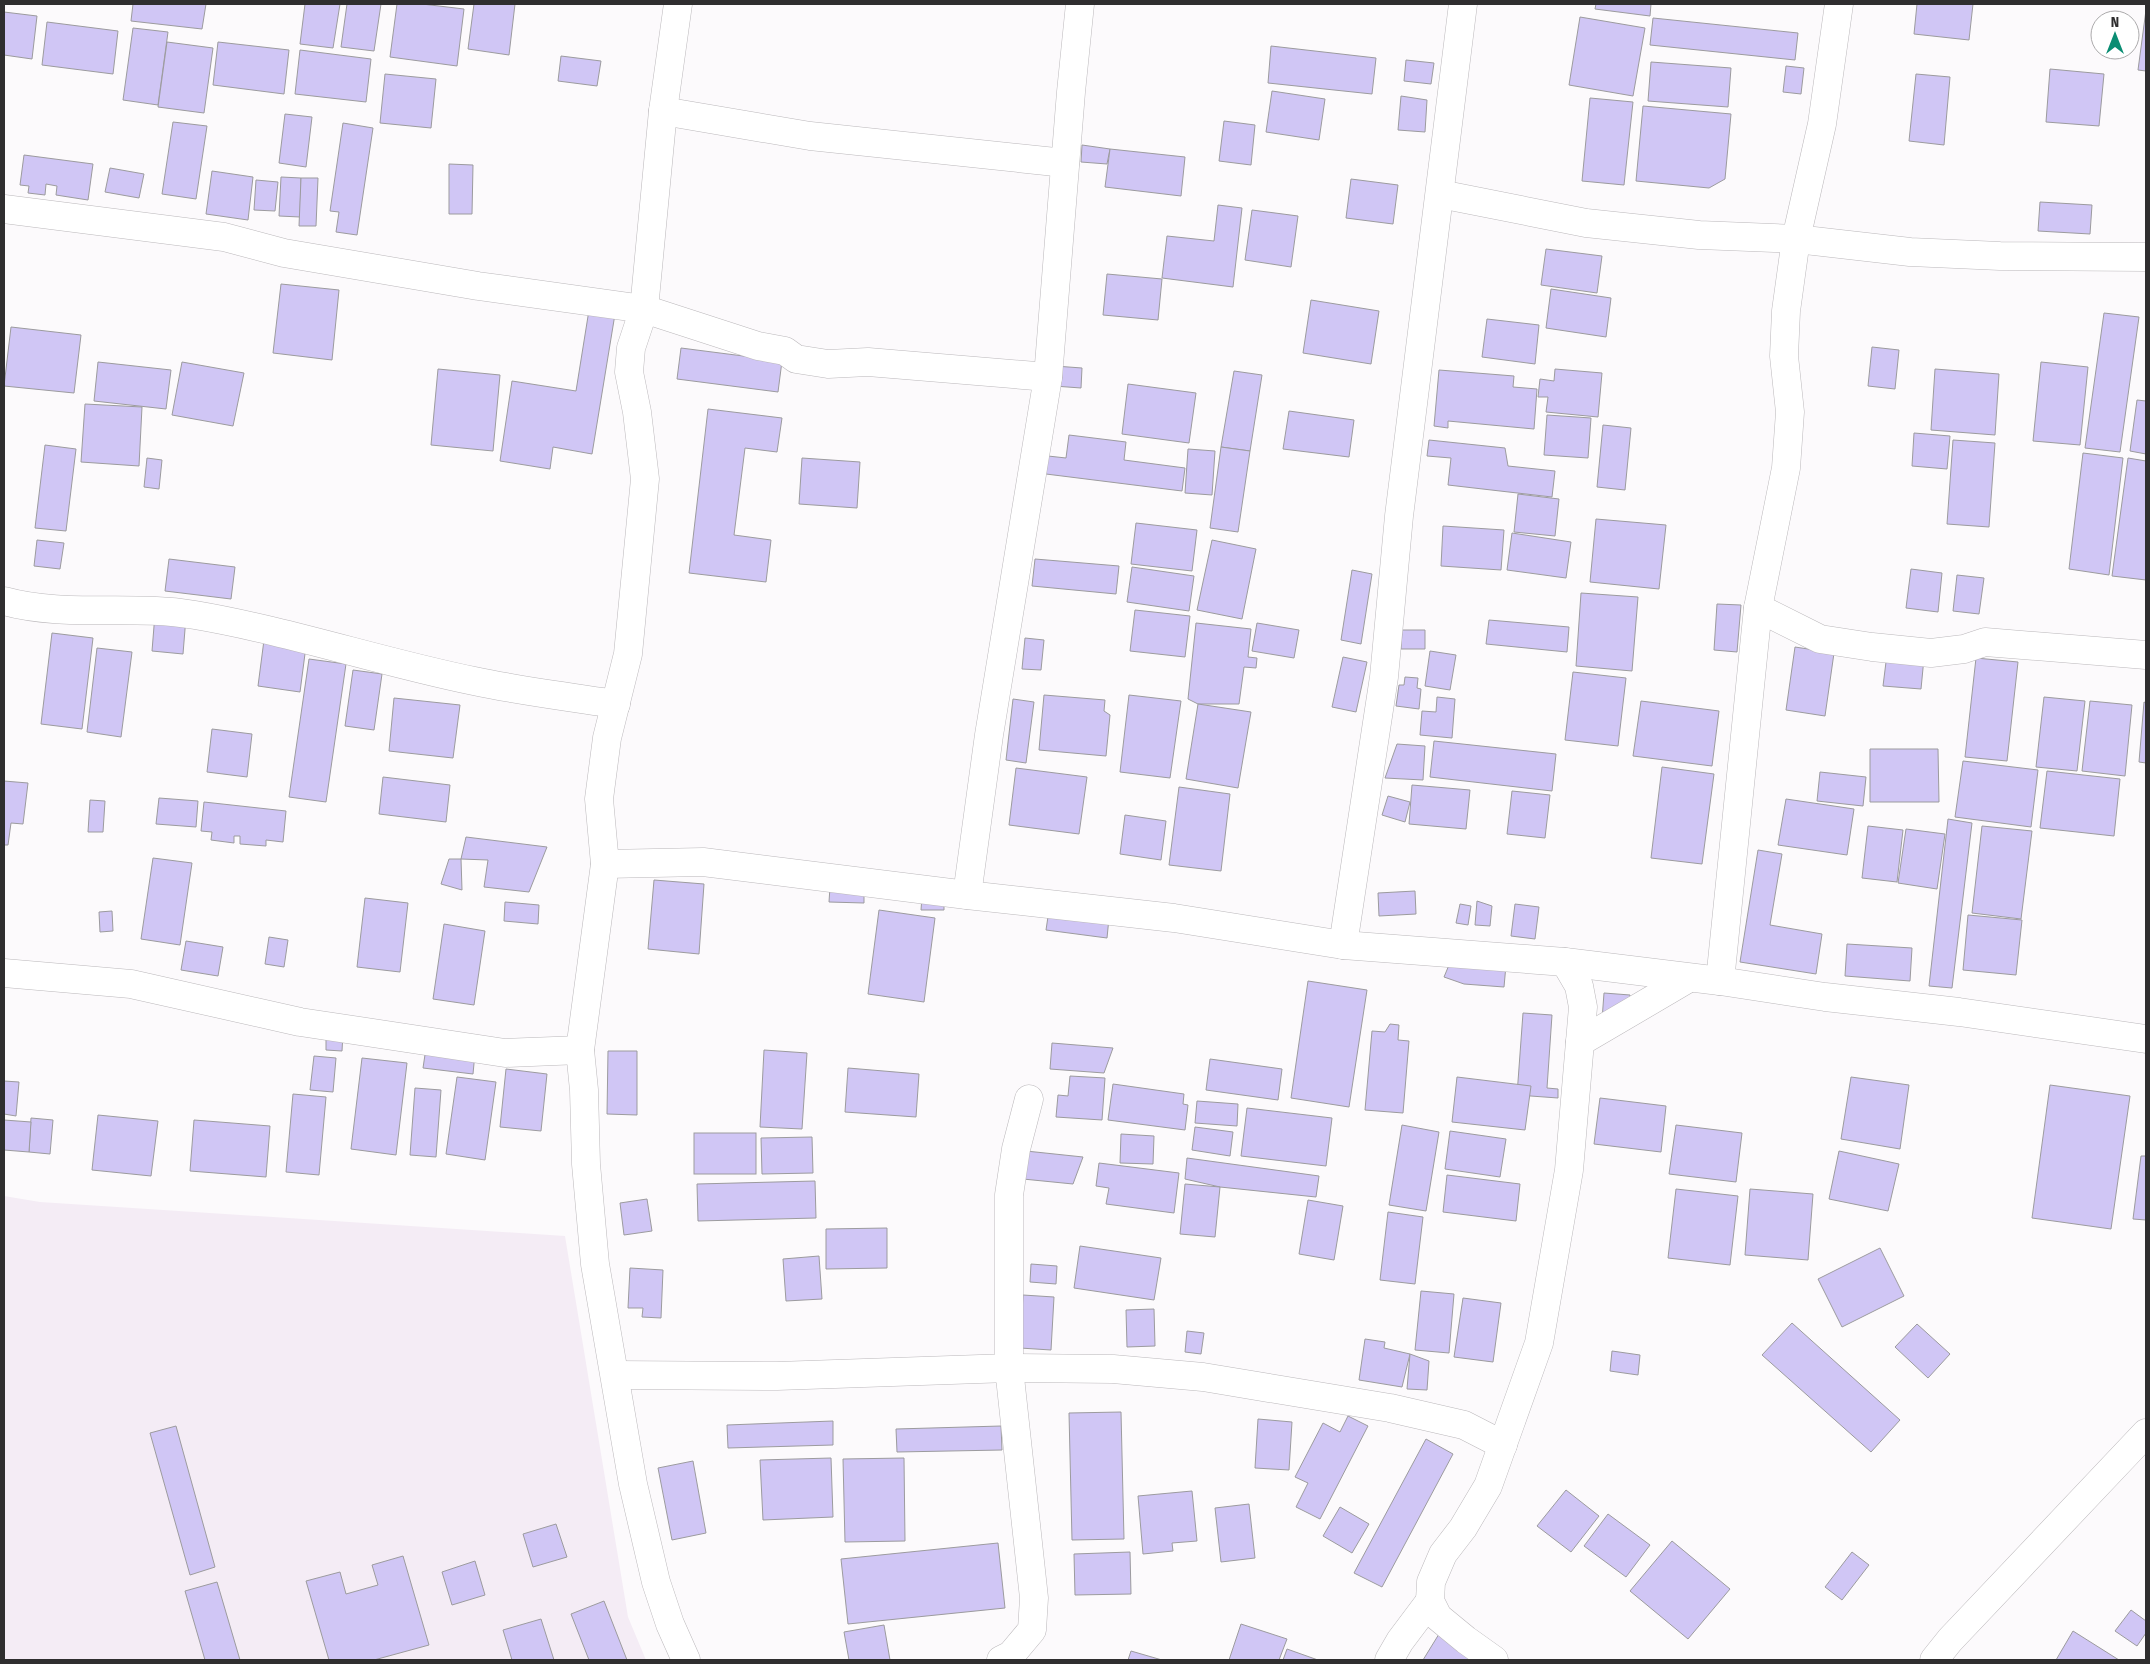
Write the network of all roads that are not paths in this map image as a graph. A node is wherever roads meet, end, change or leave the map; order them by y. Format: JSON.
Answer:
{"nodes":[{"id":1,"x":678,"y":4,"type":"edge"},
{"id":2,"x":1080,"y":4,"type":"edge"},
{"id":3,"x":1463,"y":4,"type":"edge"},
{"id":4,"x":1839,"y":4,"type":"edge"},
{"id":5,"x":663,"y":111,"type":"junction"},
{"id":6,"x":1065,"y":163,"type":"junction"},
{"id":7,"x":1440,"y":194,"type":"junction"},
{"id":8,"x":4,"y":209,"type":"edge"},
{"id":9,"x":1796,"y":239,"type":"junction"},
{"id":10,"x":2146,"y":257,"type":"edge"},
{"id":11,"x":644,"y":309,"type":"junction"},
{"id":12,"x":1048,"y":377,"type":"junction"},
{"id":13,"x":4,"y":601,"type":"edge"},
{"id":14,"x":1758,"y":608,"type":"junction"},
{"id":15,"x":2146,"y":655,"type":"edge"},
{"id":16,"x":616,"y":704,"type":"junction"},
{"id":17,"x":605,"y":864,"type":"junction"},
{"id":18,"x":967,"y":895,"type":"junction"},
{"id":19,"x":1343,"y":945,"type":"junction"},
{"id":20,"x":1565,"y":962,"type":"junction"},
{"id":21,"x":4,"y":973,"type":"edge"},
{"id":22,"x":1689,"y":978,"type":"junction"},
{"id":23,"x":1720,"y":981,"type":"junction"},
{"id":24,"x":2146,"y":1039,"type":"edge"},
{"id":25,"x":1580,"y":1042,"type":"junction"},
{"id":26,"x":580,"y":1050,"type":"junction"},
{"id":27,"x":1029,"y":1099,"type":"dead end"},
{"id":28,"x":1009,"y":1368,"type":"junction"},
{"id":29,"x":615,"y":1375,"type":"junction"},
{"id":30,"x":2146,"y":1433,"type":"edge"},
{"id":31,"x":1503,"y":1445,"type":"junction"},
{"id":32,"x":1430,"y":1601,"type":"junction"},
{"id":33,"x":686,"y":1660,"type":"edge"},
{"id":34,"x":1001,"y":1660,"type":"edge"},
{"id":35,"x":1389,"y":1660,"type":"edge"},
{"id":36,"x":1494,"y":1660,"type":"edge"},
{"id":37,"x":1934,"y":1660,"type":"edge"}],
"edges":[{"from":1,"to":5,"type":"street"},
{"from":2,"to":6,"type":"street"},
{"from":3,"to":7,"type":"street"},
{"from":4,"to":9,"type":"street"},
{"from":5,"to":6,"type":"street"},
{"from":5,"to":11,"type":"street"},
{"from":6,"to":12,"type":"street"},
{"from":7,"to":9,"type":"street"},
{"from":7,"to":19,"type":"street"},
{"from":8,"to":11,"type":"street"},
{"from":9,"to":10,"type":"street"},
{"from":9,"to":14,"type":"street"},
{"from":11,"to":12,"type":"street"},
{"from":11,"to":16,"type":"street"},
{"from":12,"to":18,"type":"street"},
{"from":13,"to":16,"type":"street"},
{"from":14,"to":15,"type":"street"},
{"from":14,"to":23,"type":"street"},
{"from":16,"to":17,"type":"street"},
{"from":17,"to":18,"type":"street"},
{"from":17,"to":26,"type":"street"},
{"from":18,"to":19,"type":"street"},
{"from":19,"to":20,"type":"street"},
{"from":20,"to":22,"type":"street"},
{"from":20,"to":25,"type":"street"},
{"from":21,"to":26,"type":"street"},
{"from":22,"to":23,"type":"street"},
{"from":22,"to":25,"type":"street"},
{"from":23,"to":24,"type":"street"},
{"from":25,"to":31,"type":"street"},
{"from":26,"to":29,"type":"street"},
{"from":27,"to":28,"type":"street"},
{"from":28,"to":29,"type":"street"},
{"from":28,"to":31,"type":"street"},
{"from":28,"to":34,"type":"street"},
{"from":29,"to":33,"type":"street"},
{"from":30,"to":37,"type":"street"},
{"from":31,"to":32,"type":"street"},
{"from":32,"to":35,"type":"street"},
{"from":32,"to":36,"type":"street"}]}
